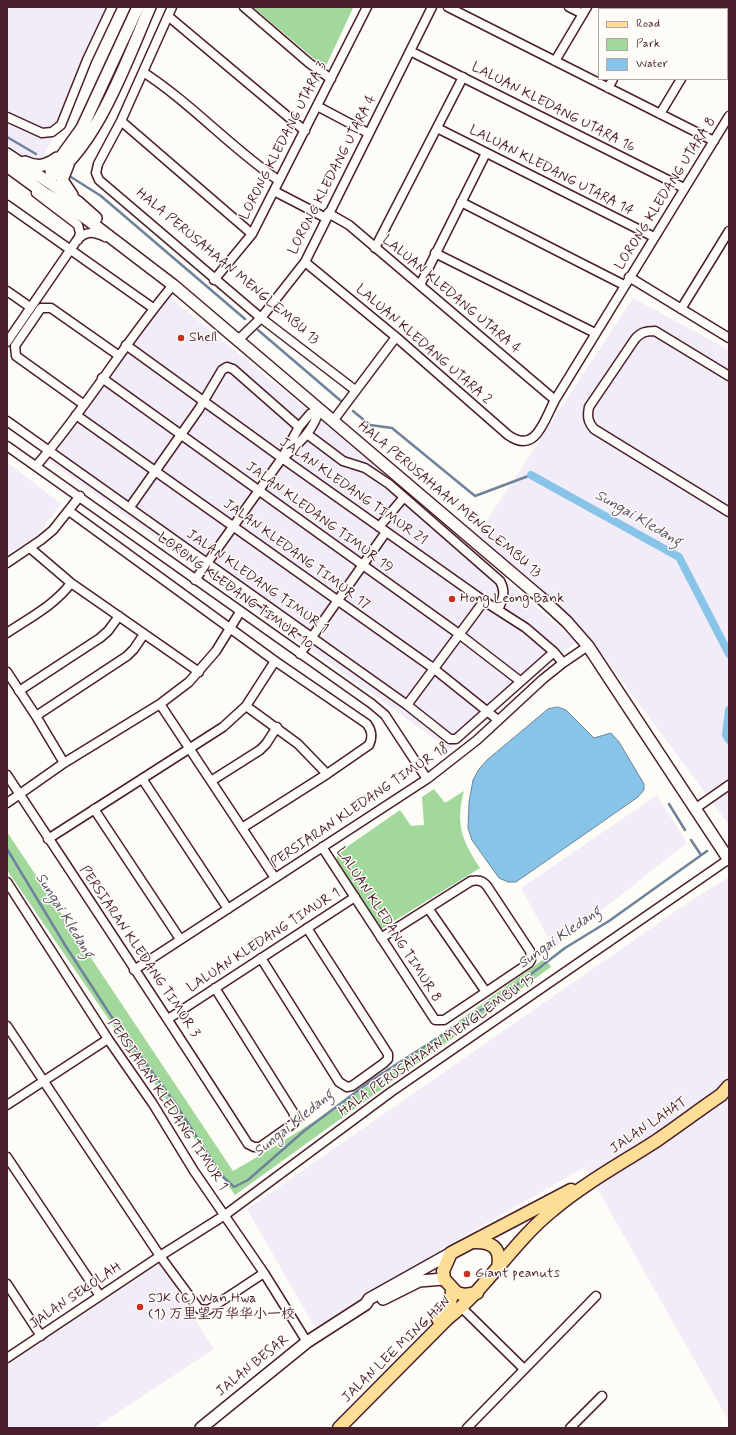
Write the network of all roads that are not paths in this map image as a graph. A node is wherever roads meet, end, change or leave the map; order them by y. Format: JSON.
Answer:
{"nodes":[{"id":1,"x":112,"y":7,"type":"edge"},
{"id":2,"x":138,"y":7,"type":"edge"},
{"id":3,"x":150,"y":7,"type":"edge"},
{"id":4,"x":172,"y":7,"type":"edge"},
{"id":5,"x":244,"y":7,"type":"edge"},
{"id":6,"x":367,"y":7,"type":"edge"},
{"id":7,"x":432,"y":7,"type":"edge"},
{"id":8,"x":448,"y":7,"type":"edge"},
{"id":9,"x":569,"y":7,"type":"edge"},
{"id":10,"x":585,"y":11,"type":"edge"},
{"id":11,"x":168,"y":16,"type":"junction"},
{"id":12,"x":410,"y":50,"type":"junction"},
{"id":13,"x":555,"y":61,"type":"junction"},
{"id":14,"x":144,"y":72,"type":"junction"},
{"id":15,"x":463,"y":77,"type":"junction"},
{"id":16,"x":331,"y":78,"type":"junction"},
{"id":17,"x":612,"y":80,"type":"edge"},
{"id":18,"x":680,"y":80,"type":"edge"},
{"id":19,"x":608,"y":88,"type":"junction"},
{"id":20,"x":317,"y":106,"type":"junction"},
{"id":21,"x":660,"y":114,"type":"junction"},
{"id":22,"x":729,"y":116,"type":"edge"},
{"id":23,"x":7,"y":117,"type":"edge"},
{"id":24,"x":121,"y":121,"type":"junction"},
{"id":25,"x":437,"y":128,"type":"junction"},
{"id":26,"x":305,"y":131,"type":"junction"},
{"id":27,"x":368,"y":133,"type":"junction"},
{"id":28,"x":714,"y":141,"type":"junction"},
{"id":29,"x":70,"y":153,"type":"junction"},
{"id":30,"x":486,"y":153,"type":"junction"},
{"id":31,"x":7,"y":159,"type":"edge"},
{"id":32,"x":7,"y":170,"type":"edge"},
{"id":33,"x":46,"y":180,"type":"junction"},
{"id":34,"x":278,"y":180,"type":"junction"},
{"id":35,"x":684,"y":188,"type":"junction"},
{"id":36,"x":274,"y":191,"type":"junction"},
{"id":37,"x":78,"y":202,"type":"junction"},
{"id":38,"x":461,"y":202,"type":"junction"},
{"id":39,"x":7,"y":205,"type":"edge"},
{"id":40,"x":327,"y":216,"type":"junction"},
{"id":41,"x":84,"y":217,"type":"junction"},
{"id":42,"x":729,"y":231,"type":"edge"},
{"id":43,"x":252,"y":234,"type":"junction"},
{"id":44,"x":654,"y":237,"type":"junction"},
{"id":45,"x":77,"y":240,"type":"junction"},
{"id":46,"x":123,"y":248,"type":"junction"},
{"id":47,"x":375,"y":248,"type":"junction"},
{"id":48,"x":71,"y":250,"type":"junction"},
{"id":49,"x":435,"y":253,"type":"junction"},
{"id":50,"x":304,"y":262,"type":"junction"},
{"id":51,"x":629,"y":277,"type":"junction"},
{"id":52,"x":214,"y":280,"type":"junction"},
{"id":53,"x":173,"y":285,"type":"junction"},
{"id":54,"x":420,"y":285,"type":"junction"},
{"id":55,"x":624,"y":285,"type":"junction"},
{"id":56,"x":7,"y":291,"type":"edge"},
{"id":57,"x":30,"y":308,"type":"junction"},
{"id":58,"x":153,"y":308,"type":"junction"},
{"id":59,"x":681,"y":309,"type":"junction"},
{"id":60,"x":261,"y":318,"type":"junction"},
{"id":61,"x":596,"y":333,"type":"junction"},
{"id":62,"x":396,"y":337,"type":"junction"},
{"id":63,"x":729,"y":338,"type":"edge"},
{"id":64,"x":237,"y":341,"type":"junction"},
{"id":65,"x":7,"y":342,"type":"edge"},
{"id":66,"x":126,"y":345,"type":"junction"},
{"id":67,"x":118,"y":355,"type":"junction"},
{"id":68,"x":729,"y":376,"type":"edge"},
{"id":69,"x":102,"y":378,"type":"junction"},
{"id":70,"x":355,"y":390,"type":"junction"},
{"id":71,"x":555,"y":400,"type":"junction"},
{"id":72,"x":204,"y":401,"type":"junction"},
{"id":73,"x":83,"y":404,"type":"junction"},
{"id":74,"x":319,"y":410,"type":"junction"},
{"id":75,"x":76,"y":415,"type":"junction"},
{"id":76,"x":333,"y":420,"type":"junction"},
{"id":77,"x":7,"y":421,"type":"edge"},
{"id":78,"x":299,"y":427,"type":"junction"},
{"id":79,"x":307,"y":434,"type":"junction"},
{"id":80,"x":181,"y":435,"type":"junction"},
{"id":81,"x":528,"y":441,"type":"joint"},
{"id":82,"x":7,"y":446,"type":"edge"},
{"id":83,"x":50,"y":451,"type":"junction"},
{"id":84,"x":282,"y":458,"type":"junction"},
{"id":85,"x":36,"y":466,"type":"junction"},
{"id":86,"x":156,"y":470,"type":"junction"},
{"id":87,"x":259,"y":491,"type":"junction"},
{"id":88,"x":80,"y":496,"type":"junction"},
{"id":89,"x":404,"y":497,"type":"junction"},
{"id":90,"x":130,"y":507,"type":"junction"},
{"id":91,"x":69,"y":511,"type":"junction"},
{"id":92,"x":729,"y":512,"type":"edge"},
{"id":93,"x":234,"y":526,"type":"junction"},
{"id":94,"x":382,"y":530,"type":"junction"},
{"id":95,"x":30,"y":548,"type":"junction"},
{"id":96,"x":7,"y":563,"type":"edge"},
{"id":97,"x":208,"y":564,"type":"junction"},
{"id":98,"x":362,"y":565,"type":"junction"},
{"id":99,"x":195,"y":580,"type":"junction"},
{"id":100,"x":71,"y":583,"type":"junction"},
{"id":101,"x":336,"y":601,"type":"junction"},
{"id":102,"x":484,"y":601,"type":"junction"},
{"id":103,"x":498,"y":610,"type":"junction"},
{"id":104,"x":240,"y":612,"type":"junction"},
{"id":105,"x":119,"y":616,"type":"junction"},
{"id":106,"x":231,"y":628,"type":"junction"},
{"id":107,"x":7,"y":633,"type":"edge"},
{"id":108,"x":144,"y":634,"type":"junction"},
{"id":109,"x":459,"y":634,"type":"junction"},
{"id":110,"x":312,"y":637,"type":"junction"},
{"id":111,"x":588,"y":646,"type":"junction"},
{"id":112,"x":554,"y":652,"type":"junction"},
{"id":113,"x":300,"y":654,"type":"junction"},
{"id":114,"x":275,"y":661,"type":"junction"},
{"id":115,"x":563,"y":663,"type":"junction"},
{"id":116,"x":433,"y":668,"type":"junction"},
{"id":117,"x":7,"y":672,"type":"edge"},
{"id":118,"x":199,"y":672,"type":"junction"},
{"id":119,"x":520,"y":681,"type":"junction"},
{"id":120,"x":19,"y":691,"type":"junction"},
{"id":121,"x":160,"y":704,"type":"junction"},
{"id":122,"x":407,"y":705,"type":"junction"},
{"id":123,"x":246,"y":706,"type":"junction"},
{"id":124,"x":488,"y":712,"type":"junction"},
{"id":125,"x":36,"y":716,"type":"junction"},
{"id":126,"x":498,"y":720,"type":"junction"},
{"id":127,"x":276,"y":727,"type":"junction"},
{"id":128,"x":190,"y":750,"type":"junction"},
{"id":129,"x":64,"y":763,"type":"junction"},
{"id":130,"x":327,"y":774,"type":"junction"},
{"id":131,"x":7,"y":775,"type":"edge"},
{"id":132,"x":427,"y":779,"type":"junction"},
{"id":133,"x":143,"y":780,"type":"junction"},
{"id":134,"x":211,"y":781,"type":"junction"},
{"id":135,"x":729,"y":785,"type":"edge"},
{"id":136,"x":20,"y":794,"type":"junction"},
{"id":137,"x":7,"y":803,"type":"edge"},
{"id":138,"x":696,"y":808,"type":"junction"},
{"id":139,"x":94,"y":810,"type":"junction"},
{"id":140,"x":242,"y":828,"type":"junction"},
{"id":141,"x":48,"y":839,"type":"junction"},
{"id":142,"x":322,"y":847,"type":"junction"},
{"id":143,"x":729,"y":860,"type":"edge"},
{"id":144,"x":275,"y":878,"type":"junction"},
{"id":145,"x":7,"y":882,"type":"edge"},
{"id":146,"x":354,"y":897,"type":"junction"},
{"id":147,"x":428,"y":908,"type":"junction"},
{"id":148,"x":228,"y":909,"type":"junction"},
{"id":149,"x":307,"y":928,"type":"junction"},
{"id":150,"x":381,"y":938,"type":"junction"},
{"id":151,"x":180,"y":939,"type":"junction"},
{"id":152,"x":261,"y":958,"type":"junction"},
{"id":153,"x":134,"y":970,"type":"junction"},
{"id":154,"x":215,"y":988,"type":"junction"},
{"id":155,"x":486,"y":992,"type":"junction"},
{"id":156,"x":168,"y":1019,"type":"junction"},
{"id":157,"x":7,"y":1026,"type":"edge"},
{"id":158,"x":108,"y":1039,"type":"junction"},
{"id":159,"x":44,"y":1082,"type":"junction"},
{"id":160,"x":726,"y":1091,"type":"edge"},
{"id":161,"x":7,"y":1105,"type":"edge"},
{"id":162,"x":7,"y":1157,"type":"edge"},
{"id":163,"x":593,"y":1181,"type":"junction"},
{"id":164,"x":225,"y":1215,"type":"junction"},
{"id":165,"x":472,"y":1242,"type":"junction"},
{"id":166,"x":451,"y":1253,"type":"junction"},
{"id":167,"x":160,"y":1256,"type":"junction"},
{"id":168,"x":498,"y":1268,"type":"junction"},
{"id":169,"x":264,"y":1273,"type":"junction"},
{"id":170,"x":444,"y":1279,"type":"junction"},
{"id":171,"x":7,"y":1284,"type":"edge"},
{"id":172,"x":452,"y":1289,"type":"junction"},
{"id":173,"x":476,"y":1293,"type":"junction"},
{"id":174,"x":100,"y":1296,"type":"junction"},
{"id":175,"x":596,"y":1296,"type":"dead end"},
{"id":176,"x":366,"y":1304,"type":"junction"},
{"id":177,"x":462,"y":1308,"type":"junction"},
{"id":178,"x":41,"y":1336,"type":"junction"},
{"id":179,"x":307,"y":1342,"type":"junction"},
{"id":180,"x":7,"y":1358,"type":"edge"},
{"id":181,"x":524,"y":1369,"type":"junction"},
{"id":182,"x":602,"y":1396,"type":"dead end"},
{"id":183,"x":343,"y":1426,"type":"edge"},
{"id":184,"x":197,"y":1428,"type":"edge"},
{"id":185,"x":201,"y":1428,"type":"edge"},
{"id":186,"x":328,"y":1428,"type":"edge"},
{"id":187,"x":467,"y":1428,"type":"edge"},
{"id":188,"x":570,"y":1428,"type":"edge"}],
"edges":[{"from":1,"to":23,"type":"street"},
{"from":2,"to":29,"type":"street"},
{"from":3,"to":29,"type":"street"},
{"from":4,"to":11,"type":"street"},
{"from":5,"to":16,"type":"street"},
{"from":6,"to":16,"type":"street","name":"LORONG KLEDANG UTARA 3"},
{"from":7,"to":12,"type":"street","name":"LORONG KLEDANG UTARA 4"},
{"from":8,"to":13,"type":"street"},
{"from":9,"to":10,"type":"street"},
{"from":10,"to":13,"type":"street"},
{"from":11,"to":14,"type":"street"},
{"from":11,"to":26,"type":"street"},
{"from":12,"to":15,"type":"street","name":"LALUAN KLEDANG UTARA 16"},
{"from":12,"to":27,"type":"street","name":"LORONG KLEDANG UTARA 4"},
{"from":13,"to":19,"type":"street"},
{"from":14,"to":24,"type":"street"},
{"from":14,"to":34,"type":"street"},
{"from":15,"to":25,"type":"street"},
{"from":15,"to":35,"type":"street","name":"LALUAN KLEDANG UTARA 16"},
{"from":16,"to":20,"type":"street","name":"LORONG KLEDANG UTARA 3"},
{"from":17,"to":19,"type":"street"},
{"from":18,"to":21,"type":"street"},
{"from":19,"to":21,"type":"street"},
{"from":20,"to":26,"type":"street","name":"LORONG KLEDANG UTARA 3"},
{"from":20,"to":27,"type":"street"},
{"from":21,"to":28,"type":"street"},
{"from":22,"to":28,"type":"street","name":"LORONG KLEDANG UTARA 8"},
{"from":24,"to":43,"type":"street"},
{"from":24,"to":52,"type":"street","name":"HALA PERUSAHAAN MENGLEMBU 13"},
{"from":25,"to":30,"type":"street","name":"LALUAN KLEDANG UTARA 14"},
{"from":25,"to":47,"type":"street"},
{"from":26,"to":34,"type":"street","name":"LORONG KLEDANG UTARA 3"},
{"from":27,"to":40,"type":"street","name":"LORONG KLEDANG UTARA 4"},
{"from":28,"to":35,"type":"street","name":"LORONG KLEDANG UTARA 8"},
{"from":29,"to":31,"type":"street"},
{"from":29,"to":33,"type":"street"},
{"from":29,"to":37,"type":"street"},
{"from":30,"to":38,"type":"street"},
{"from":30,"to":44,"type":"street","name":"LALUAN KLEDANG UTARA 14"},
{"from":31,"to":33,"type":"street"},
{"from":31,"to":41,"type":"street"},
{"from":32,"to":45,"type":"street"},
{"from":33,"to":37,"type":"street"},
{"from":33,"to":41,"type":"street"},
{"from":34,"to":36,"type":"street","name":"LORONG KLEDANG UTARA 3"},
{"from":35,"to":44,"type":"street","name":"LORONG KLEDANG UTARA 8"},
{"from":36,"to":40,"type":"street","name":"LALUAN KLEDANG UTARA 4"},
{"from":36,"to":43,"type":"street","name":"LORONG KLEDANG UTARA 3"},
{"from":37,"to":53,"type":"street"},
{"from":38,"to":49,"type":"street"},
{"from":38,"to":55,"type":"street"},
{"from":39,"to":48,"type":"street"},
{"from":40,"to":47,"type":"street","name":"LALUAN KLEDANG UTARA 4"},
{"from":40,"to":50,"type":"street","name":"LORONG KLEDANG UTARA 4"},
{"from":41,"to":46,"type":"street"},
{"from":42,"to":59,"type":"street"},
{"from":43,"to":52,"type":"street","name":"LORONG KLEDANG UTARA 3"},
{"from":44,"to":51,"type":"street","name":"LORONG KLEDANG UTARA 8"},
{"from":45,"to":46,"type":"street"},
{"from":45,"to":48,"type":"street"},
{"from":46,"to":53,"type":"street"},
{"from":47,"to":54,"type":"street","name":"LALUAN KLEDANG UTARA 4"},
{"from":48,"to":57,"type":"street"},
{"from":48,"to":58,"type":"street"},
{"from":49,"to":54,"type":"street"},
{"from":49,"to":61,"type":"street"},
{"from":50,"to":60,"type":"street","name":"LORONG KLEDANG UTARA 4"},
{"from":50,"to":62,"type":"street","name":"LALUAN KLEDANG UTARA 2"},
{"from":51,"to":55,"type":"street","name":"LORONG KLEDANG UTARA 8"},
{"from":51,"to":59,"type":"street"},
{"from":52,"to":60,"type":"street","name":"HALA PERUSAHAAN MENGLEMBU 13"},
{"from":53,"to":58,"type":"street"},
{"from":53,"to":64,"type":"street","name":"HALA PERUSAHAAN MENGLEMBU 13"},
{"from":54,"to":71,"type":"street","name":"LALUAN KLEDANG UTARA 4"},
{"from":55,"to":61,"type":"street","name":"LORONG KLEDANG UTARA 8"},
{"from":56,"to":57,"type":"street"},
{"from":57,"to":65,"type":"street"},
{"from":58,"to":66,"type":"street"},
{"from":59,"to":63,"type":"street"},
{"from":60,"to":64,"type":"street","name":"LORONG KLEDANG UTARA 4"},
{"from":60,"to":70,"type":"street","name":"HALA PERUSAHAAN MENGLEMBU 13"},
{"from":61,"to":71,"type":"street","name":"LORONG KLEDANG UTARA 8"},
{"from":62,"to":70,"type":"street"},
{"from":62,"to":81,"type":"street","name":"LALUAN KLEDANG UTARA 2"},
{"from":64,"to":74,"type":"street","name":"HALA PERUSAHAAN MENGLEMBU 13"},
{"from":66,"to":67,"type":"street"},
{"from":66,"to":72,"type":"street","name":"JALAN KLEDANG TIMUR 21"},
{"from":67,"to":69,"type":"street"},
{"from":67,"to":73,"type":"street"},
{"from":68,"to":92,"type":"street"},
{"from":69,"to":73,"type":"street"},
{"from":69,"to":80,"type":"street","name":"JALAN KLEDANG TIMUR 19"},
{"from":70,"to":76,"type":"street"},
{"from":71,"to":81,"type":"street","name":"LORONG KLEDANG UTARA 8"},
{"from":72,"to":78,"type":"street"},
{"from":72,"to":80,"type":"street"},
{"from":72,"to":84,"type":"street","name":"JALAN KLEDANG TIMUR 21"},
{"from":73,"to":75,"type":"street"},
{"from":74,"to":76,"type":"street","name":"HALA PERUSAHAAN MENGLEMBU 13"},
{"from":74,"to":78,"type":"street"},
{"from":74,"to":79,"type":"street"},
{"from":75,"to":83,"type":"street"},
{"from":75,"to":86,"type":"street","name":"JALAN KLEDANG TIMUR 17"},
{"from":76,"to":111,"type":"street","name":"HALA PERUSAHAAN MENGLEMBU 13"},
{"from":77,"to":83,"type":"street","name":"JALAN KLEDANG TIMUR 1"},
{"from":78,"to":84,"type":"street"},
{"from":79,"to":84,"type":"street"},
{"from":79,"to":89,"type":"street"},
{"from":80,"to":86,"type":"street"},
{"from":80,"to":87,"type":"street","name":"JALAN KLEDANG TIMUR 19"},
{"from":82,"to":85,"type":"street","name":"LORONG KLEDANG TIMUR 10"},
{"from":83,"to":85,"type":"street"},
{"from":83,"to":90,"type":"street","name":"JALAN KLEDANG TIMUR 1"},
{"from":84,"to":87,"type":"street"},
{"from":84,"to":94,"type":"street","name":"JALAN KLEDANG TIMUR 21"},
{"from":85,"to":88,"type":"street","name":"LORONG KLEDANG TIMUR 10"},
{"from":86,"to":90,"type":"street"},
{"from":86,"to":93,"type":"street","name":"JALAN KLEDANG TIMUR 17"},
{"from":87,"to":93,"type":"street"},
{"from":87,"to":98,"type":"street","name":"JALAN KLEDANG TIMUR 19"},
{"from":88,"to":91,"type":"street"},
{"from":88,"to":99,"type":"street","name":"LORONG KLEDANG TIMUR 10"},
{"from":89,"to":94,"type":"street"},
{"from":89,"to":103,"type":"street"},
{"from":90,"to":97,"type":"street","name":"JALAN KLEDANG TIMUR 1"},
{"from":91,"to":95,"type":"street"},
{"from":91,"to":106,"type":"street"},
{"from":93,"to":97,"type":"street"},
{"from":93,"to":101,"type":"street","name":"JALAN KLEDANG TIMUR 17"},
{"from":94,"to":98,"type":"street"},
{"from":94,"to":102,"type":"street","name":"JALAN KLEDANG TIMUR 21"},
{"from":95,"to":96,"type":"street"},
{"from":95,"to":100,"type":"street"},
{"from":97,"to":99,"type":"street"},
{"from":97,"to":110,"type":"street","name":"JALAN KLEDANG TIMUR 1"},
{"from":98,"to":101,"type":"street"},
{"from":98,"to":109,"type":"street","name":"JALAN KLEDANG TIMUR 19"},
{"from":99,"to":104,"type":"street","name":"LORONG KLEDANG TIMUR 10"},
{"from":100,"to":105,"type":"street"},
{"from":100,"to":107,"type":"street"},
{"from":101,"to":110,"type":"street"},
{"from":101,"to":116,"type":"street","name":"JALAN KLEDANG TIMUR 17"},
{"from":102,"to":103,"type":"street","name":"JALAN KLEDANG TIMUR 21"},
{"from":102,"to":109,"type":"street"},
{"from":103,"to":112,"type":"street","name":"JALAN KLEDANG TIMUR 21"},
{"from":104,"to":106,"type":"street"},
{"from":104,"to":113,"type":"street","name":"LORONG KLEDANG TIMUR 10"},
{"from":105,"to":108,"type":"street"},
{"from":105,"to":120,"type":"street"},
{"from":106,"to":114,"type":"street"},
{"from":106,"to":118,"type":"street"},
{"from":108,"to":118,"type":"street"},
{"from":108,"to":125,"type":"street"},
{"from":109,"to":116,"type":"street"},
{"from":109,"to":119,"type":"street","name":"JALAN KLEDANG TIMUR 19"},
{"from":110,"to":113,"type":"street"},
{"from":110,"to":122,"type":"street","name":"JALAN KLEDANG TIMUR 1"},
{"from":111,"to":115,"type":"street","name":"PERSIARAN KLEDANG TIMUR 18"},
{"from":111,"to":138,"type":"street","name":"HALA PERUSAHAAN MENGLEMBU 13"},
{"from":112,"to":115,"type":"street","name":"JALAN KLEDANG TIMUR 21"},
{"from":112,"to":119,"type":"street"},
{"from":113,"to":132,"type":"street","name":"LORONG KLEDANG TIMUR 10"},
{"from":114,"to":123,"type":"street"},
{"from":114,"to":130,"type":"street"},
{"from":115,"to":126,"type":"street","name":"PERSIARAN KLEDANG TIMUR 18"},
{"from":116,"to":122,"type":"street"},
{"from":116,"to":124,"type":"street","name":"JALAN KLEDANG TIMUR 17"},
{"from":117,"to":120,"type":"street"},
{"from":118,"to":121,"type":"street"},
{"from":119,"to":124,"type":"street"},
{"from":120,"to":125,"type":"street"},
{"from":121,"to":128,"type":"street"},
{"from":121,"to":129,"type":"street"},
{"from":122,"to":124,"type":"street","name":"JALAN KLEDANG TIMUR 1"},
{"from":123,"to":127,"type":"street"},
{"from":123,"to":128,"type":"street"},
{"from":124,"to":126,"type":"street","name":"JALAN KLEDANG TIMUR 17"},
{"from":125,"to":129,"type":"street"},
{"from":126,"to":132,"type":"street","name":"PERSIARAN KLEDANG TIMUR 18"},
{"from":127,"to":130,"type":"street"},
{"from":127,"to":134,"type":"street"},
{"from":128,"to":133,"type":"street"},
{"from":128,"to":134,"type":"street"},
{"from":129,"to":136,"type":"street"},
{"from":130,"to":140,"type":"street"},
{"from":131,"to":136,"type":"street","name":"PERSIARAN KLEDANG TIMUR 3"},
{"from":132,"to":142,"type":"street","name":"PERSIARAN KLEDANG TIMUR 18"},
{"from":133,"to":139,"type":"street"},
{"from":133,"to":148,"type":"street"},
{"from":134,"to":140,"type":"street"},
{"from":135,"to":138,"type":"street"},
{"from":136,"to":137,"type":"street"},
{"from":136,"to":141,"type":"street","name":"PERSIARAN KLEDANG TIMUR 3"},
{"from":138,"to":143,"type":"street","name":"HALA PERUSAHAAN MENGLEMBU 13"},
{"from":139,"to":141,"type":"street"},
{"from":139,"to":151,"type":"street"},
{"from":140,"to":144,"type":"street"},
{"from":141,"to":153,"type":"street","name":"PERSIARAN KLEDANG TIMUR 3"},
{"from":142,"to":144,"type":"street","name":"PERSIARAN KLEDANG TIMUR 18"},
{"from":142,"to":146,"type":"street","name":"LALUAN KLEDANG TIMUR 8"},
{"from":143,"to":164,"type":"street","name":"HALA PERUSAHAAN MENGLEMBU 15"},
{"from":144,"to":148,"type":"street","name":"PERSIARAN KLEDANG TIMUR 18"},
{"from":145,"to":158,"type":"street","name":"PERSIARAN KLEDANG TIMUR 1"},
{"from":146,"to":149,"type":"street","name":"LALUAN KLEDANG TIMUR 1"},
{"from":146,"to":150,"type":"street","name":"LALUAN KLEDANG TIMUR 8"},
{"from":147,"to":150,"type":"street"},
{"from":147,"to":155,"type":"street"},
{"from":147,"to":155,"type":"street"},
{"from":148,"to":151,"type":"street","name":"PERSIARAN KLEDANG TIMUR 18"},
{"from":149,"to":152,"type":"street","name":"LALUAN KLEDANG TIMUR 1"},
{"from":149,"to":152,"type":"street"},
{"from":150,"to":155,"type":"street","name":"LALUAN KLEDANG TIMUR 8"},
{"from":151,"to":153,"type":"street","name":"PERSIARAN KLEDANG TIMUR 18"},
{"from":152,"to":154,"type":"street","name":"LALUAN KLEDANG TIMUR 1"},
{"from":153,"to":156,"type":"street","name":"PERSIARAN KLEDANG TIMUR 3"},
{"from":154,"to":156,"type":"street","name":"LALUAN KLEDANG TIMUR 1"},
{"from":154,"to":156,"type":"street","name":"PERSIARAN KLEDANG TIMUR 3"},
{"from":157,"to":159,"type":"street"},
{"from":158,"to":159,"type":"street"},
{"from":158,"to":164,"type":"street","name":"PERSIARAN KLEDANG TIMUR 1"},
{"from":159,"to":161,"type":"street"},
{"from":159,"to":167,"type":"street"},
{"from":160,"to":163,"type":"main road","name":"JALAN LAHAT"},
{"from":162,"to":174,"type":"street"},
{"from":163,"to":165,"type":"main road","name":"JALAN LAHAT"},
{"from":163,"to":168,"type":"main road","name":"JALAN LAHAT"},
{"from":164,"to":167,"type":"street","name":"HALA PERUSAHAAN MENGLEMBU 15"},
{"from":164,"to":169,"type":"street","name":"PERSIARAN KLEDANG TIMUR 1"},
{"from":165,"to":166,"type":"main road"},
{"from":165,"to":168,"type":"main road"},
{"from":166,"to":170,"type":"main road"},
{"from":166,"to":176,"type":"street","name":"JALAN BESAR"},
{"from":167,"to":169,"type":"street"},
{"from":167,"to":174,"type":"street","name":"JALAN SEKOLAH"},
{"from":168,"to":173,"type":"main road"},
{"from":169,"to":179,"type":"street","name":"PERSIARAN KLEDANG TIMUR 1"},
{"from":170,"to":172,"type":"main road"},
{"from":170,"to":176,"type":"street","name":"JALAN BESAR"},
{"from":171,"to":178,"type":"street"},
{"from":172,"to":173,"type":"main road"},
{"from":172,"to":186,"type":"main road","name":"JALAN LEE MING HIN"},
{"from":173,"to":177,"type":"main road","name":"JALAN LEE MING HIN"},
{"from":174,"to":178,"type":"street","name":"JALAN SEKOLAH"},
{"from":175,"to":181,"type":"street"},
{"from":176,"to":179,"type":"street","name":"JALAN BESAR"},
{"from":177,"to":181,"type":"street"},
{"from":177,"to":183,"type":"main road","name":"JALAN LEE MING HIN"},
{"from":178,"to":180,"type":"street","name":"JALAN SEKOLAH"},
{"from":179,"to":185,"type":"street","name":"JALAN BESAR"},
{"from":181,"to":187,"type":"street"},
{"from":182,"to":188,"type":"street"},
{"from":184,"to":185,"type":"street","name":"JALAN BESAR"}]}
